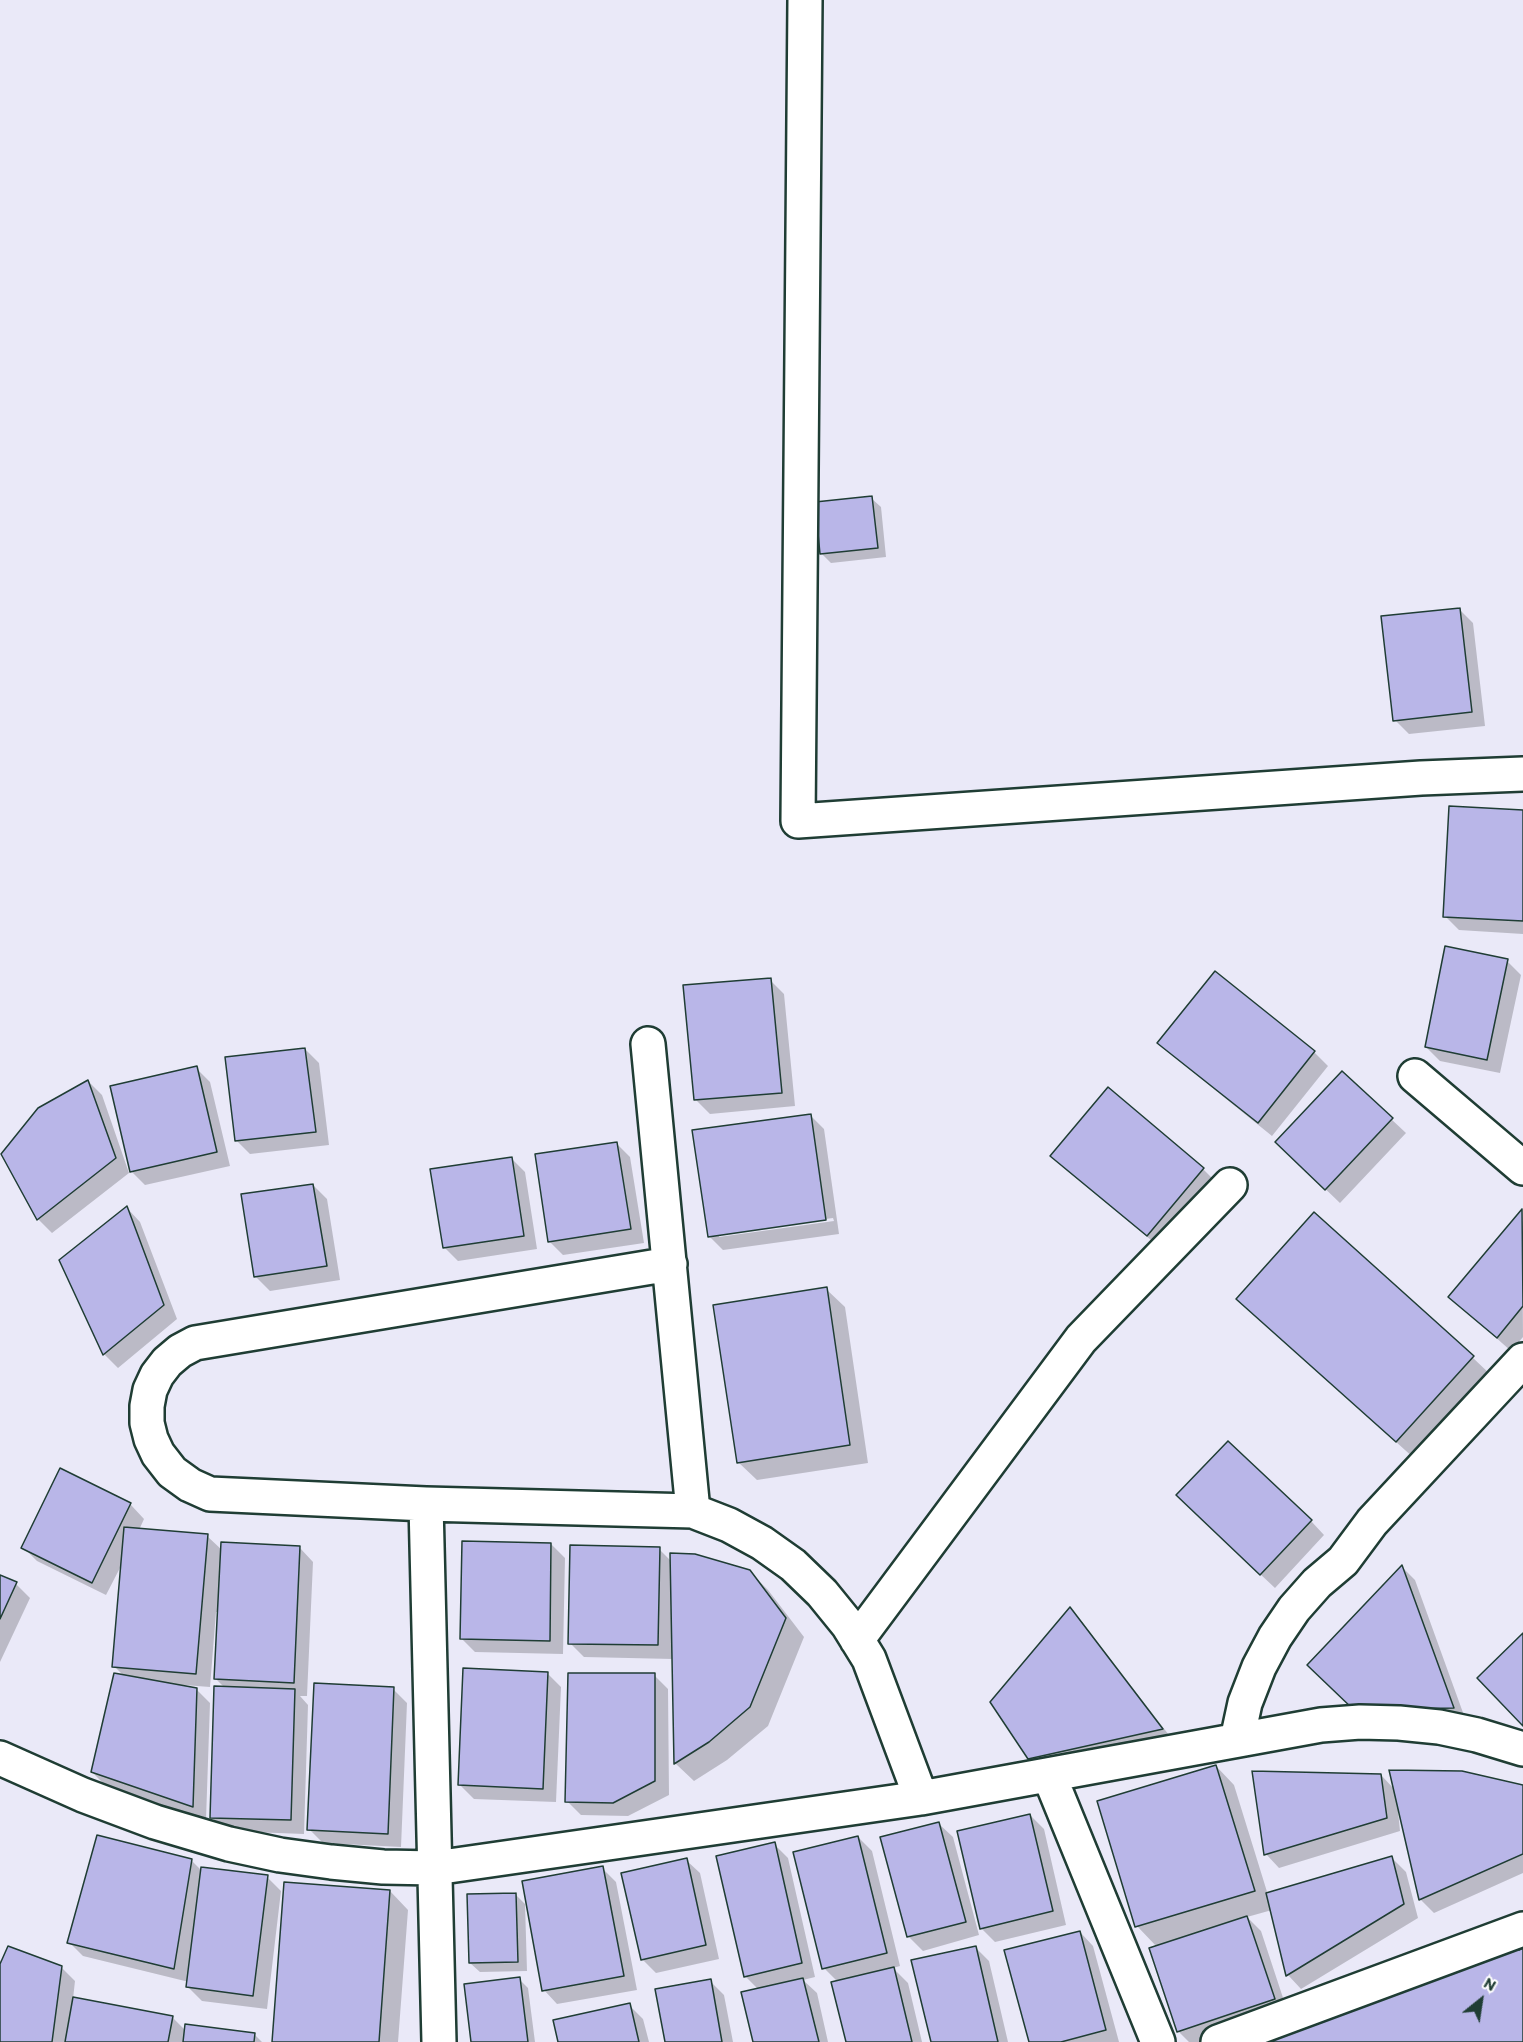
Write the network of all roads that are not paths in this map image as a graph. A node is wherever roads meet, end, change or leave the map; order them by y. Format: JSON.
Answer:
{"nodes":[{"id":1,"x":805,"y":0,"type":"edge"},
{"id":2,"x":1523,"y":774,"type":"edge"},
{"id":3,"x":648,"y":1044,"type":"dead end"},
{"id":4,"x":1415,"y":1076,"type":"dead end"},
{"id":5,"x":1523,"y":1168,"type":"edge"},
{"id":6,"x":1230,"y":1185,"type":"dead end"},
{"id":7,"x":670,"y":1264,"type":"junction"},
{"id":8,"x":1523,"y":1360,"type":"edge"},
{"id":9,"x":426,"y":1504,"type":"junction"},
{"id":10,"x":693,"y":1511,"type":"junction"},
{"id":11,"x":857,"y":1640,"type":"junction"},
{"id":12,"x":1237,"y":1740,"type":"junction"},
{"id":13,"x":1523,"y":1749,"type":"edge"},
{"id":14,"x":0,"y":1758,"type":"edge"},
{"id":15,"x":1049,"y":1775,"type":"junction"},
{"id":16,"x":921,"y":1798,"type":"junction"},
{"id":17,"x":435,"y":1868,"type":"junction"},
{"id":18,"x":1523,"y":1929,"type":"edge"},
{"id":19,"x":439,"y":2042,"type":"edge"},
{"id":20,"x":1158,"y":2042,"type":"edge"},
{"id":21,"x":1218,"y":2042,"type":"edge"}],
"edges":[{"from":1,"to":2,"type":"street"},
{"from":3,"to":7,"type":"street"},
{"from":4,"to":5,"type":"street"},
{"from":6,"to":11,"type":"street"},
{"from":7,"to":9,"type":"street"},
{"from":7,"to":10,"type":"street"},
{"from":8,"to":12,"type":"street"},
{"from":9,"to":10,"type":"street"},
{"from":9,"to":17,"type":"street"},
{"from":10,"to":11,"type":"street"},
{"from":11,"to":16,"type":"street"},
{"from":12,"to":13,"type":"street"},
{"from":12,"to":15,"type":"street"},
{"from":14,"to":17,"type":"street"},
{"from":15,"to":16,"type":"street"},
{"from":15,"to":20,"type":"street"},
{"from":16,"to":17,"type":"street"},
{"from":17,"to":19,"type":"street"},
{"from":18,"to":21,"type":"street"}]}
